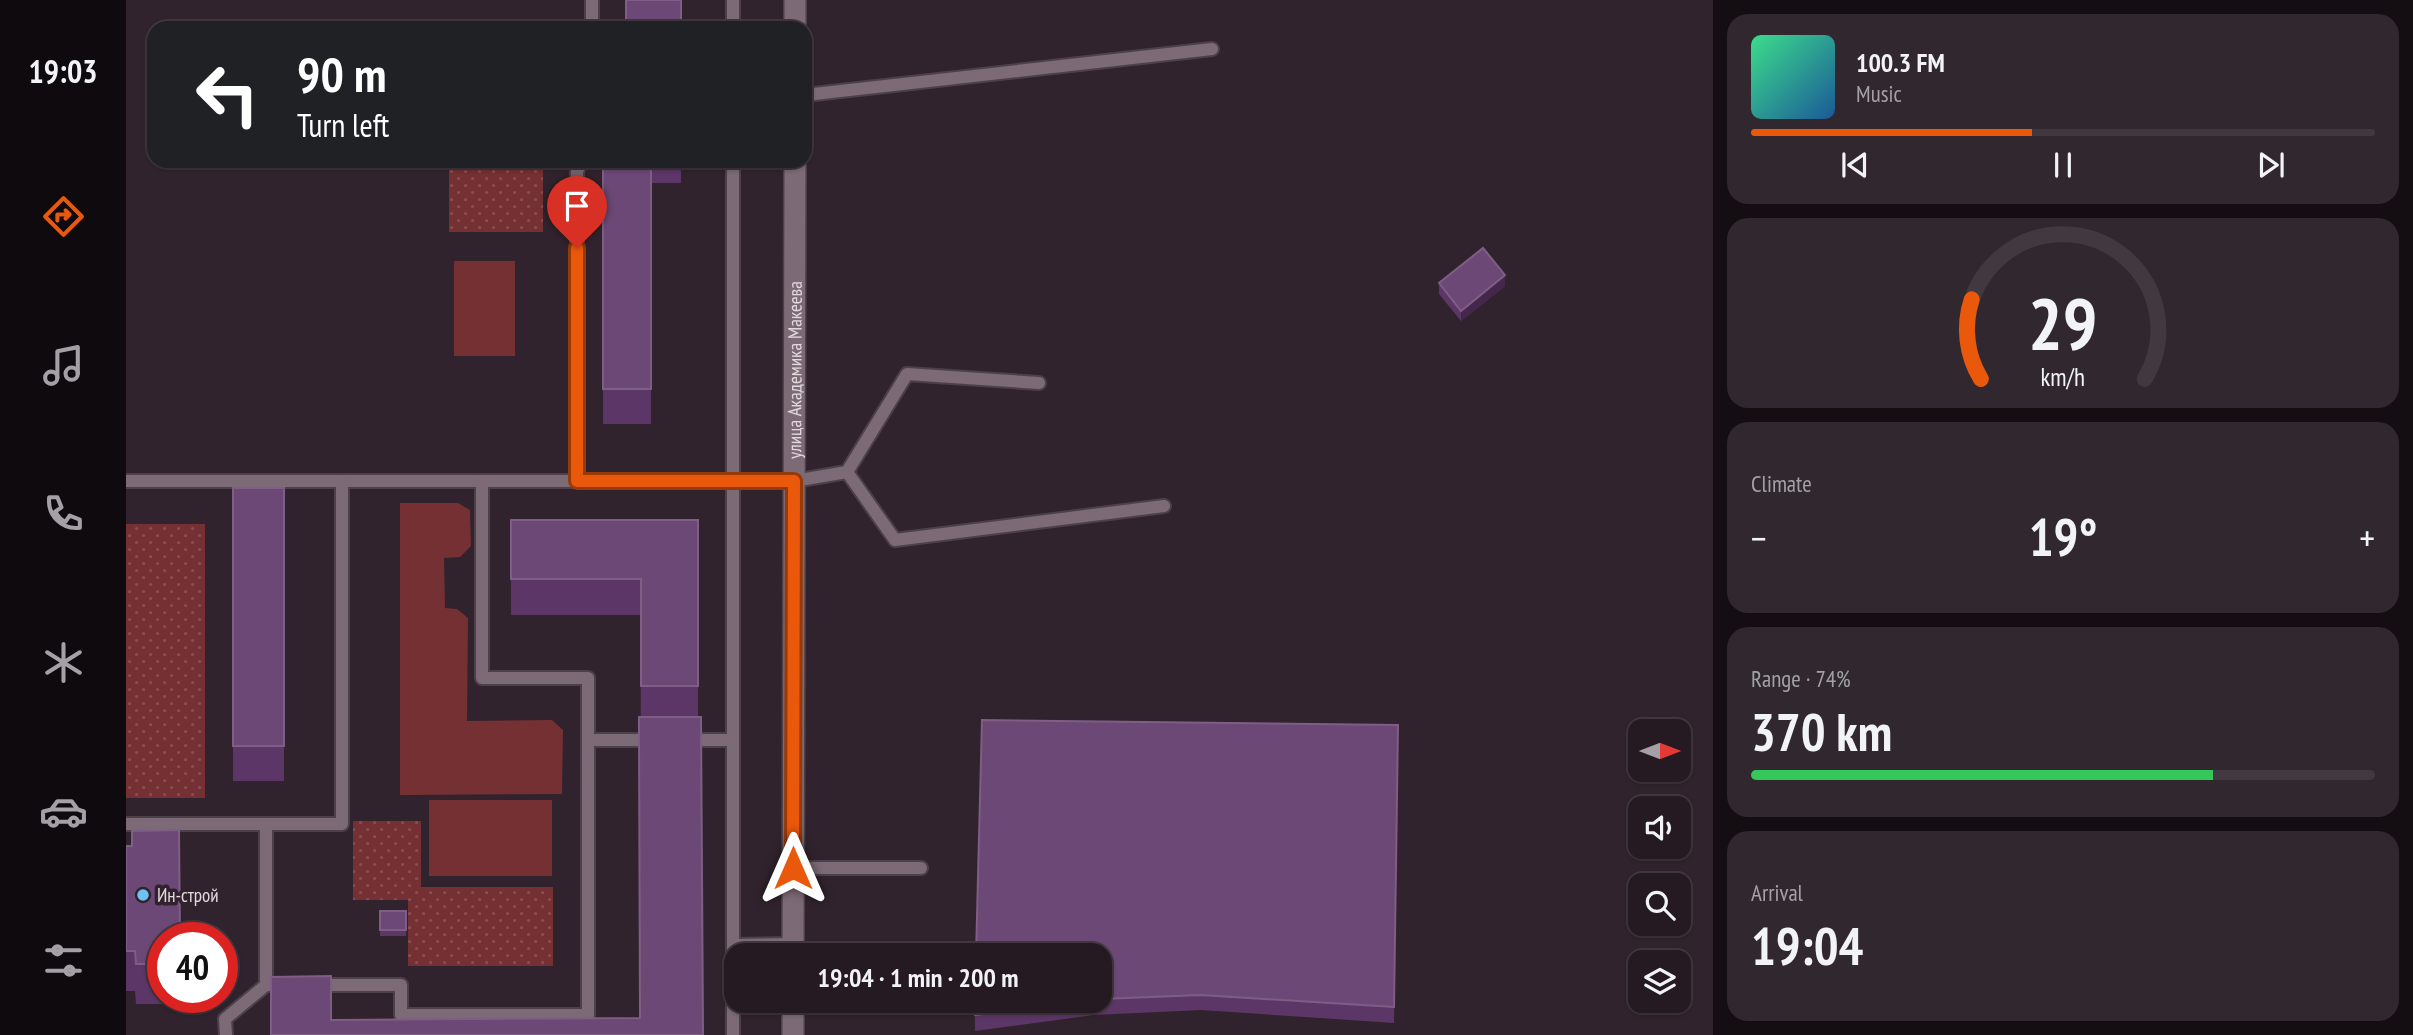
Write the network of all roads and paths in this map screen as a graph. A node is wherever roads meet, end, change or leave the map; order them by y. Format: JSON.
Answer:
{"nodes":[{"id":1,"x":592,"y":0,"type":"edge"},
{"id":2,"x":733,"y":0,"type":"edge"},
{"id":3,"x":795,"y":0,"type":"edge"},
{"id":4,"x":592,"y":21,"type":"edge"},
{"id":5,"x":733,"y":21,"type":"edge"},
{"id":6,"x":795,"y":21,"type":"edge"},
{"id":7,"x":1212,"y":49,"type":"dead end"},
{"id":8,"x":812,"y":94,"type":"edge"},
{"id":9,"x":578,"y":168,"type":"edge"},
{"id":10,"x":733,"y":168,"type":"edge"},
{"id":11,"x":795,"y":168,"type":"edge"},
{"id":12,"x":1039,"y":383,"type":"dead end"},
{"id":13,"x":846,"y":472,"type":"junction"},
{"id":14,"x":126,"y":481,"type":"edge"},
{"id":15,"x":342,"y":481,"type":"junction"},
{"id":16,"x":481,"y":481,"type":"junction"},
{"id":17,"x":577,"y":481,"type":"junction"},
{"id":18,"x":733,"y":481,"type":"junction"},
{"id":19,"x":794,"y":481,"type":"junction"},
{"id":20,"x":1164,"y":506,"type":"dead end"},
{"id":21,"x":588,"y":740,"type":"junction"},
{"id":22,"x":733,"y":740,"type":"junction"},
{"id":23,"x":126,"y":824,"type":"edge"},
{"id":24,"x":266,"y":824,"type":"junction"},
{"id":25,"x":793,"y":868,"type":"junction"},
{"id":26,"x":921,"y":868,"type":"dead end"},
{"id":27,"x":733,"y":943,"type":"edge"},
{"id":28,"x":793,"y":943,"type":"edge"},
{"id":29,"x":266,"y":985,"type":"junction"},
{"id":30,"x":733,"y":1013,"type":"edge"},
{"id":31,"x":793,"y":1013,"type":"edge"},
{"id":32,"x":226,"y":1035,"type":"edge"},
{"id":33,"x":733,"y":1035,"type":"edge"},
{"id":34,"x":793,"y":1035,"type":"edge"}],
"edges":[{"from":1,"to":4,"type":"lane"},
{"from":2,"to":5,"type":"lane"},
{"from":3,"to":6,"type":"street"},
{"from":7,"to":8,"type":"lane"},
{"from":9,"to":17,"type":"lane"},
{"from":10,"to":18,"type":"lane"},
{"from":11,"to":19,"type":"street","name":"улица Академика Макеева"},
{"from":12,"to":13,"type":"lane"},
{"from":13,"to":19,"type":"lane"},
{"from":13,"to":20,"type":"lane"},
{"from":14,"to":15,"type":"lane"},
{"from":15,"to":16,"type":"lane"},
{"from":15,"to":24,"type":"lane"},
{"from":16,"to":17,"type":"lane"},
{"from":16,"to":21,"type":"lane"},
{"from":17,"to":18,"type":"lane"},
{"from":18,"to":19,"type":"lane"},
{"from":18,"to":22,"type":"lane"},
{"from":19,"to":25,"type":"street","name":"улица Академика Макеева"},
{"from":21,"to":22,"type":"lane"},
{"from":21,"to":29,"type":"lane"},
{"from":22,"to":27,"type":"lane"},
{"from":23,"to":24,"type":"lane"},
{"from":24,"to":29,"type":"lane"},
{"from":25,"to":26,"type":"lane"},
{"from":25,"to":28,"type":"street","name":"улица Академика Макеева"},
{"from":29,"to":32,"type":"lane"},
{"from":30,"to":33,"type":"lane"},
{"from":31,"to":34,"type":"street"}]}
